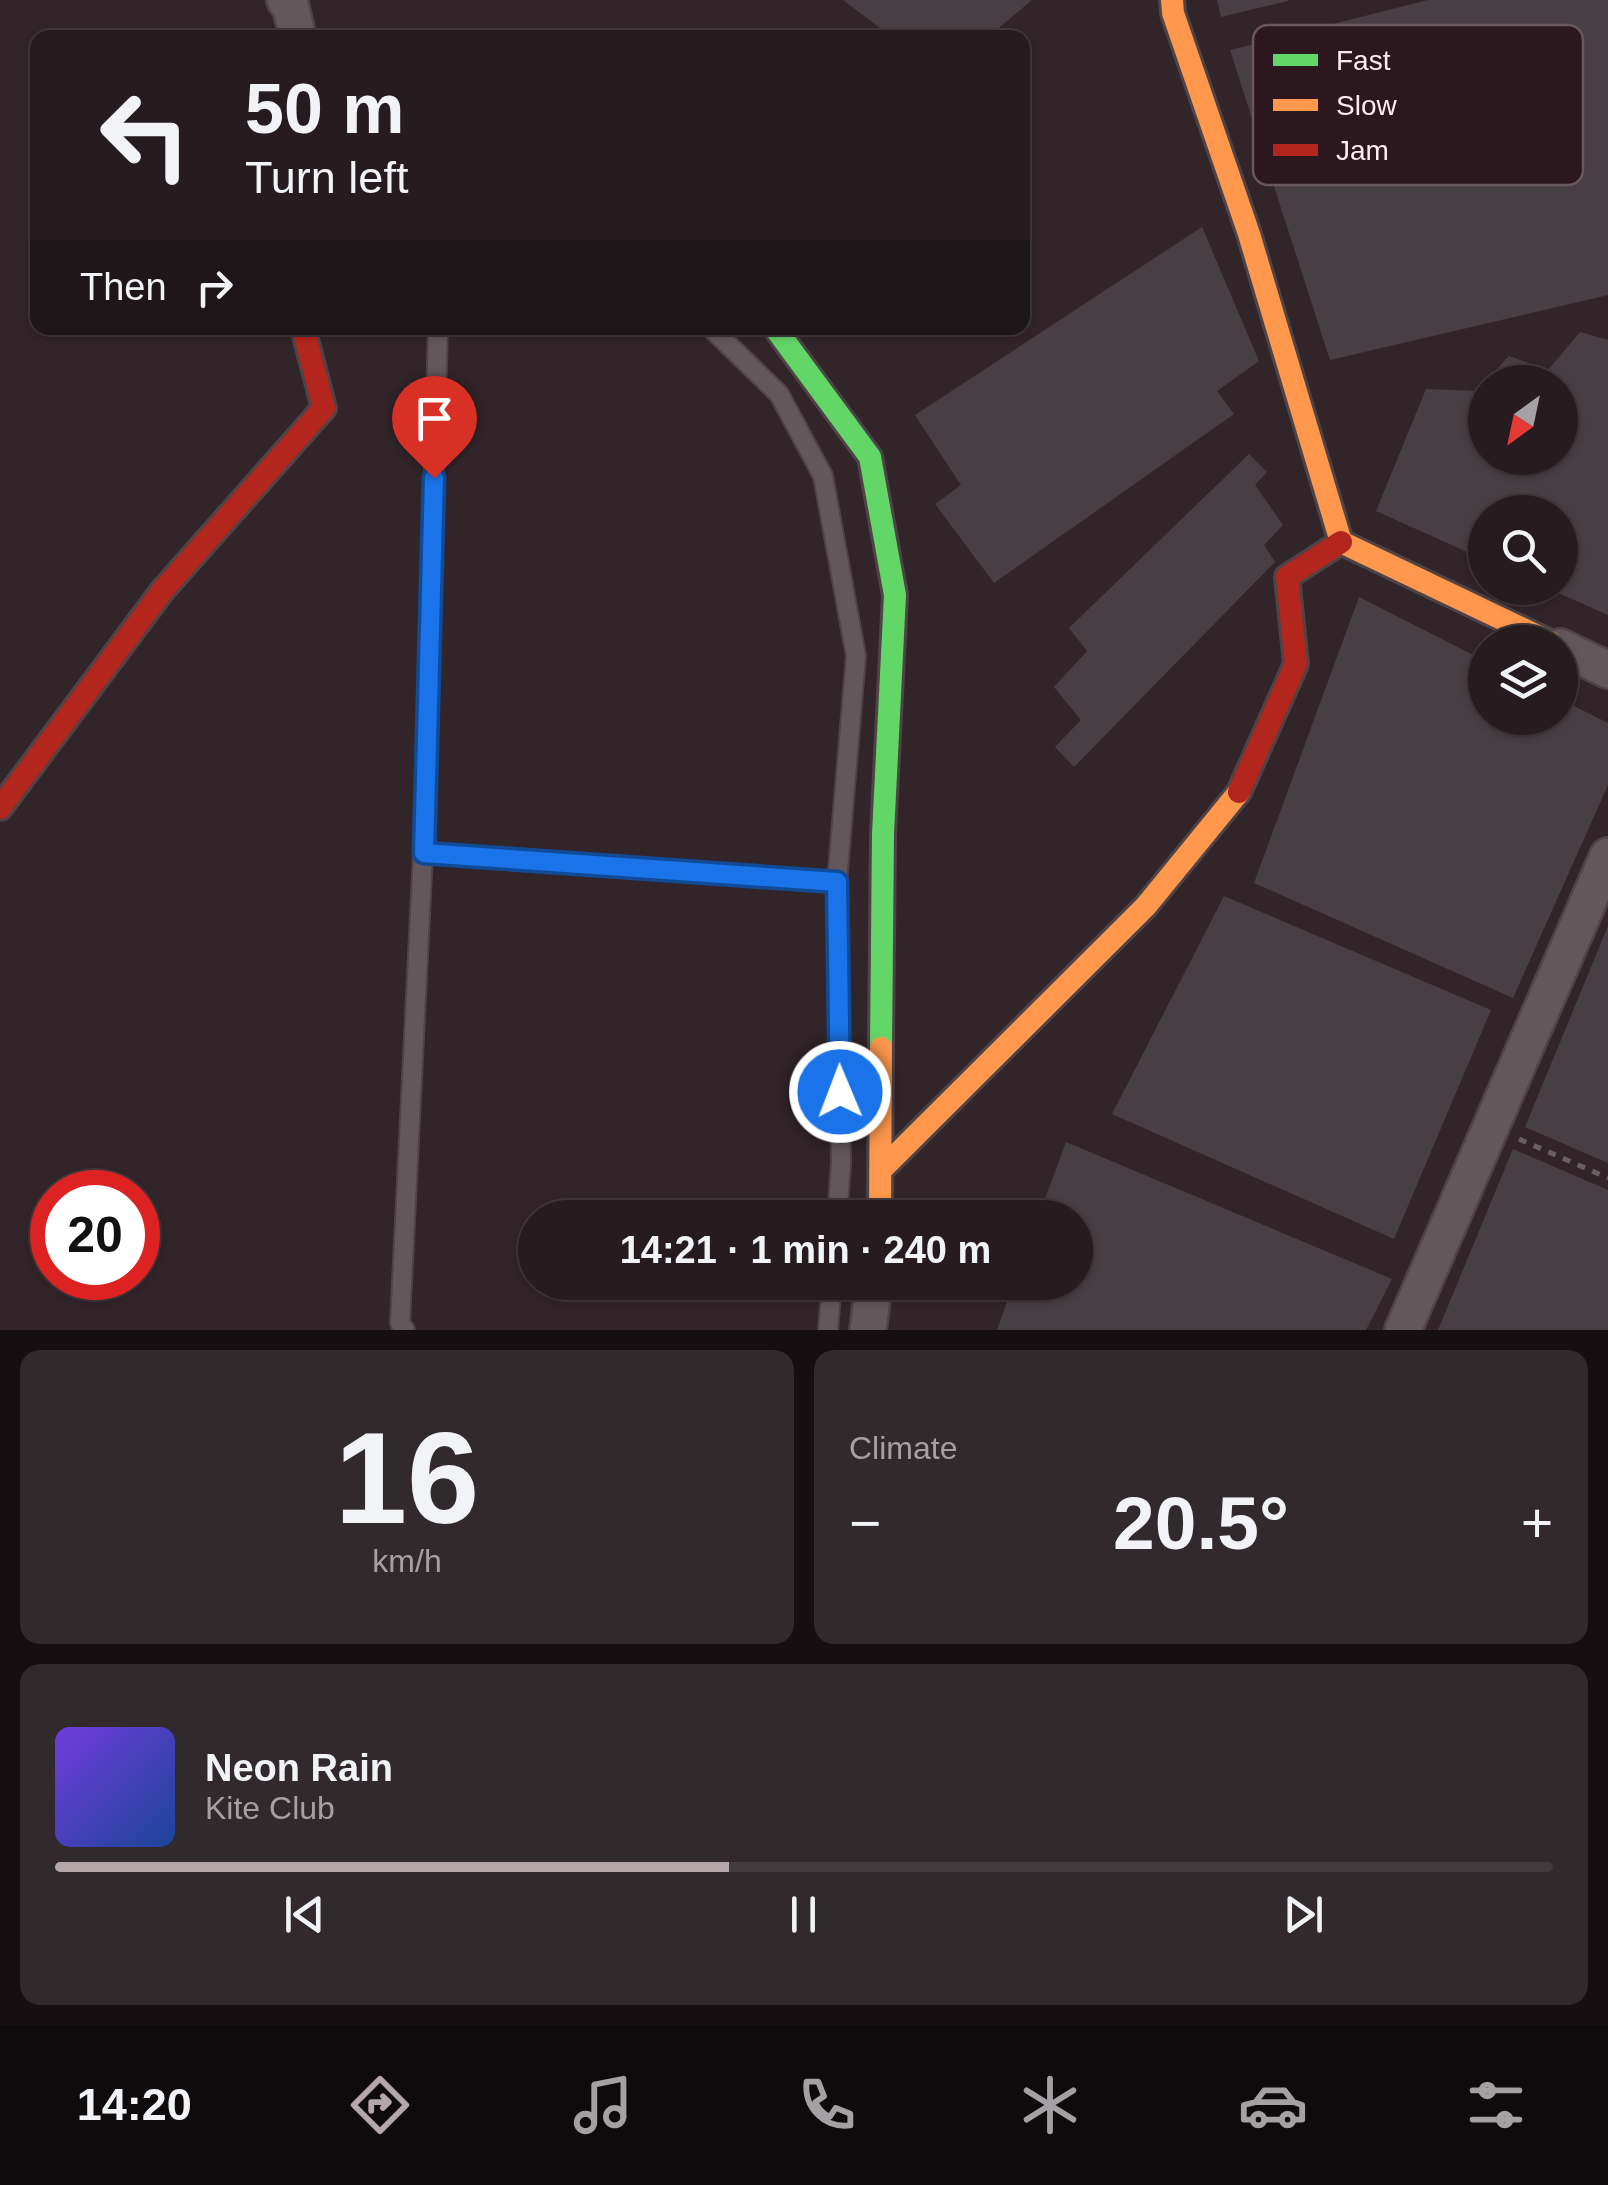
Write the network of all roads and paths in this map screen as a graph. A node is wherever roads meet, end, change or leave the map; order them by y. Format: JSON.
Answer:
{"nodes":[{"id":1,"x":286,"y":0,"type":"edge"},
{"id":2,"x":1172,"y":0,"type":"edge"},
{"id":3,"x":296,"y":30,"type":"edge"},
{"id":4,"x":305,"y":335,"type":"edge"},
{"id":5,"x":438,"y":335,"type":"edge"},
{"id":6,"x":718,"y":335,"type":"edge"},
{"id":7,"x":780,"y":335,"type":"edge"},
{"id":8,"x":1342,"y":542,"type":"junction"},
{"id":9,"x":1515,"y":625,"type":"edge"},
{"id":10,"x":1578,"y":656,"type":"edge"},
{"id":11,"x":1608,"y":670,"type":"edge"},
{"id":12,"x":0,"y":808,"type":"edge"},
{"id":13,"x":424,"y":853,"type":"junction"},
{"id":14,"x":1608,"y":856,"type":"edge"},
{"id":15,"x":837,"y":882,"type":"junction"},
{"id":16,"x":1491,"y":1127,"type":"junction"},
{"id":17,"x":881,"y":1170,"type":"junction"},
{"id":18,"x":1608,"y":1178,"type":"edge"},
{"id":19,"x":838,"y":1200,"type":"edge"},
{"id":20,"x":880,"y":1200,"type":"edge"},
{"id":21,"x":830,"y":1300,"type":"edge"},
{"id":22,"x":872,"y":1300,"type":"edge"},
{"id":23,"x":405,"y":1330,"type":"edge"},
{"id":24,"x":828,"y":1330,"type":"edge"},
{"id":25,"x":868,"y":1330,"type":"edge"},
{"id":26,"x":1403,"y":1330,"type":"edge"}],
"edges":[{"from":1,"to":3,"type":"street"},
{"from":2,"to":8,"type":"street"},
{"from":4,"to":12,"type":"street"},
{"from":5,"to":13,"type":"lane"},
{"from":6,"to":15,"type":"lane"},
{"from":7,"to":17,"type":"street"},
{"from":8,"to":9,"type":"street"},
{"from":8,"to":17,"type":"street"},
{"from":10,"to":11,"type":"street"},
{"from":13,"to":15,"type":"lane"},
{"from":13,"to":23,"type":"lane"},
{"from":14,"to":16,"type":"street"},
{"from":15,"to":19,"type":"lane"},
{"from":16,"to":18,"type":"path"},
{"from":16,"to":26,"type":"street"},
{"from":17,"to":20,"type":"street"},
{"from":21,"to":24,"type":"lane"},
{"from":22,"to":25,"type":"street"}]}
